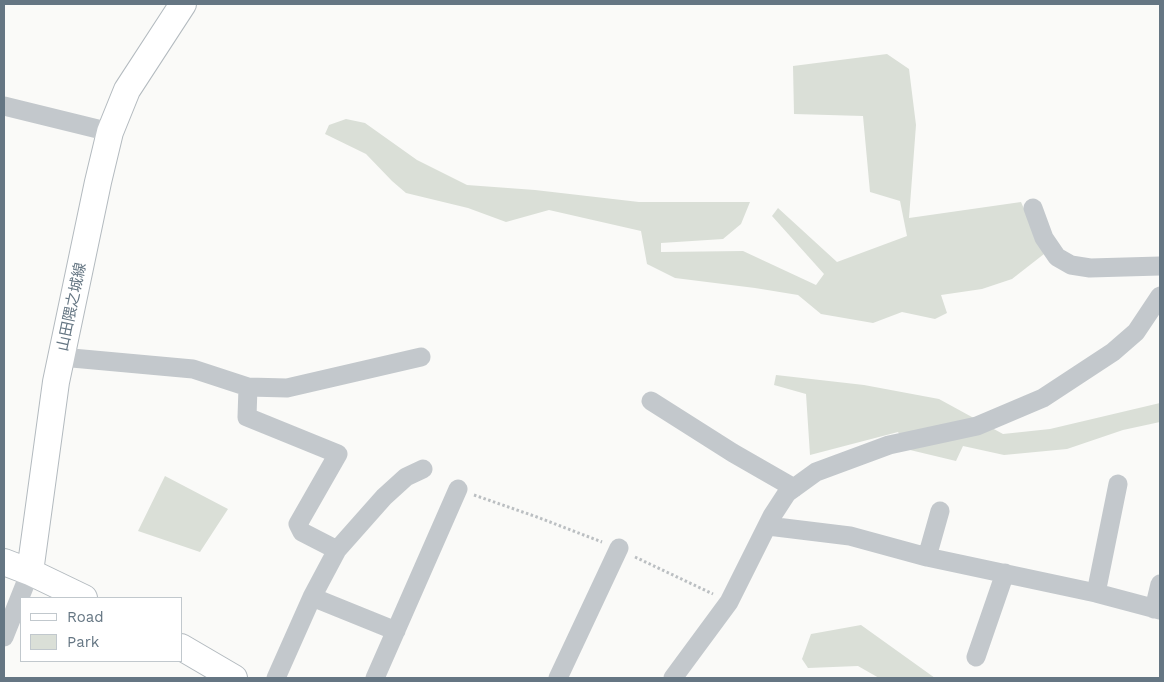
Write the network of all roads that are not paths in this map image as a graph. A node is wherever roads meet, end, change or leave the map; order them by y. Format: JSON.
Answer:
{"nodes":[{"id":1,"x":183,"y":4,"type":"edge"},
{"id":2,"x":4,"y":106,"type":"edge"},
{"id":3,"x":110,"y":132,"type":"junction"},
{"id":4,"x":1032,"y":208,"type":"dead end"},
{"id":5,"x":1160,"y":266,"type":"edge"},
{"id":6,"x":1160,"y":296,"type":"edge"},
{"id":7,"x":62,"y":357,"type":"junction"},
{"id":8,"x":421,"y":357,"type":"dead end"},
{"id":9,"x":248,"y":387,"type":"junction"},
{"id":10,"x":651,"y":401,"type":"dead end"},
{"id":11,"x":423,"y":469,"type":"dead end"},
{"id":12,"x":1118,"y":484,"type":"dead end"},
{"id":13,"x":794,"y":488,"type":"junction"},
{"id":14,"x":458,"y":489,"type":"road end"},
{"id":15,"x":940,"y":511,"type":"dead end"},
{"id":16,"x":768,"y":526,"type":"junction"},
{"id":17,"x":619,"y":548,"type":"road end"},
{"id":18,"x":337,"y":550,"type":"junction"},
{"id":19,"x":927,"y":557,"type":"junction"},
{"id":20,"x":4,"y":562,"type":"edge"},
{"id":21,"x":30,"y":572,"type":"junction"},
{"id":22,"x":1005,"y":574,"type":"junction"},
{"id":23,"x":1160,"y":584,"type":"edge"},
{"id":24,"x":1096,"y":593,"type":"junction"},
{"id":25,"x":312,"y":596,"type":"junction"},
{"id":26,"x":82,"y":597,"type":"edge"},
{"id":27,"x":1157,"y":610,"type":"edge"},
{"id":28,"x":396,"y":631,"type":"junction"},
{"id":29,"x":4,"y":637,"type":"edge"},
{"id":30,"x":182,"y":649,"type":"edge"},
{"id":31,"x":976,"y":657,"type":"dead end"},
{"id":32,"x":234,"y":678,"type":"edge"},
{"id":33,"x":276,"y":678,"type":"edge"},
{"id":34,"x":375,"y":678,"type":"edge"},
{"id":35,"x":558,"y":678,"type":"edge"},
{"id":36,"x":673,"y":678,"type":"edge"}],
"edges":[{"from":1,"to":3,"type":"main road","name":"山田隈之城線"},
{"from":2,"to":3,"type":"street"},
{"from":3,"to":7,"type":"main road","name":"山田隈之城線"},
{"from":4,"to":5,"type":"street"},
{"from":6,"to":13,"type":"street"},
{"from":7,"to":9,"type":"street"},
{"from":7,"to":21,"type":"main road","name":"山田隈之城線"},
{"from":8,"to":9,"type":"street"},
{"from":9,"to":18,"type":"street"},
{"from":10,"to":13,"type":"street"},
{"from":11,"to":18,"type":"street"},
{"from":12,"to":24,"type":"street"},
{"from":13,"to":16,"type":"street"},
{"from":14,"to":28,"type":"street"},
{"from":15,"to":19,"type":"street"},
{"from":16,"to":19,"type":"street"},
{"from":16,"to":36,"type":"street"},
{"from":17,"to":35,"type":"street"},
{"from":18,"to":25,"type":"street"},
{"from":19,"to":22,"type":"street"},
{"from":20,"to":21,"type":"main road"},
{"from":21,"to":26,"type":"main road"},
{"from":21,"to":29,"type":"street"},
{"from":22,"to":24,"type":"street"},
{"from":22,"to":31,"type":"street"},
{"from":23,"to":27,"type":"street"},
{"from":24,"to":27,"type":"street"},
{"from":25,"to":28,"type":"street"},
{"from":25,"to":33,"type":"street"},
{"from":28,"to":34,"type":"street"},
{"from":30,"to":32,"type":"main road"}]}
